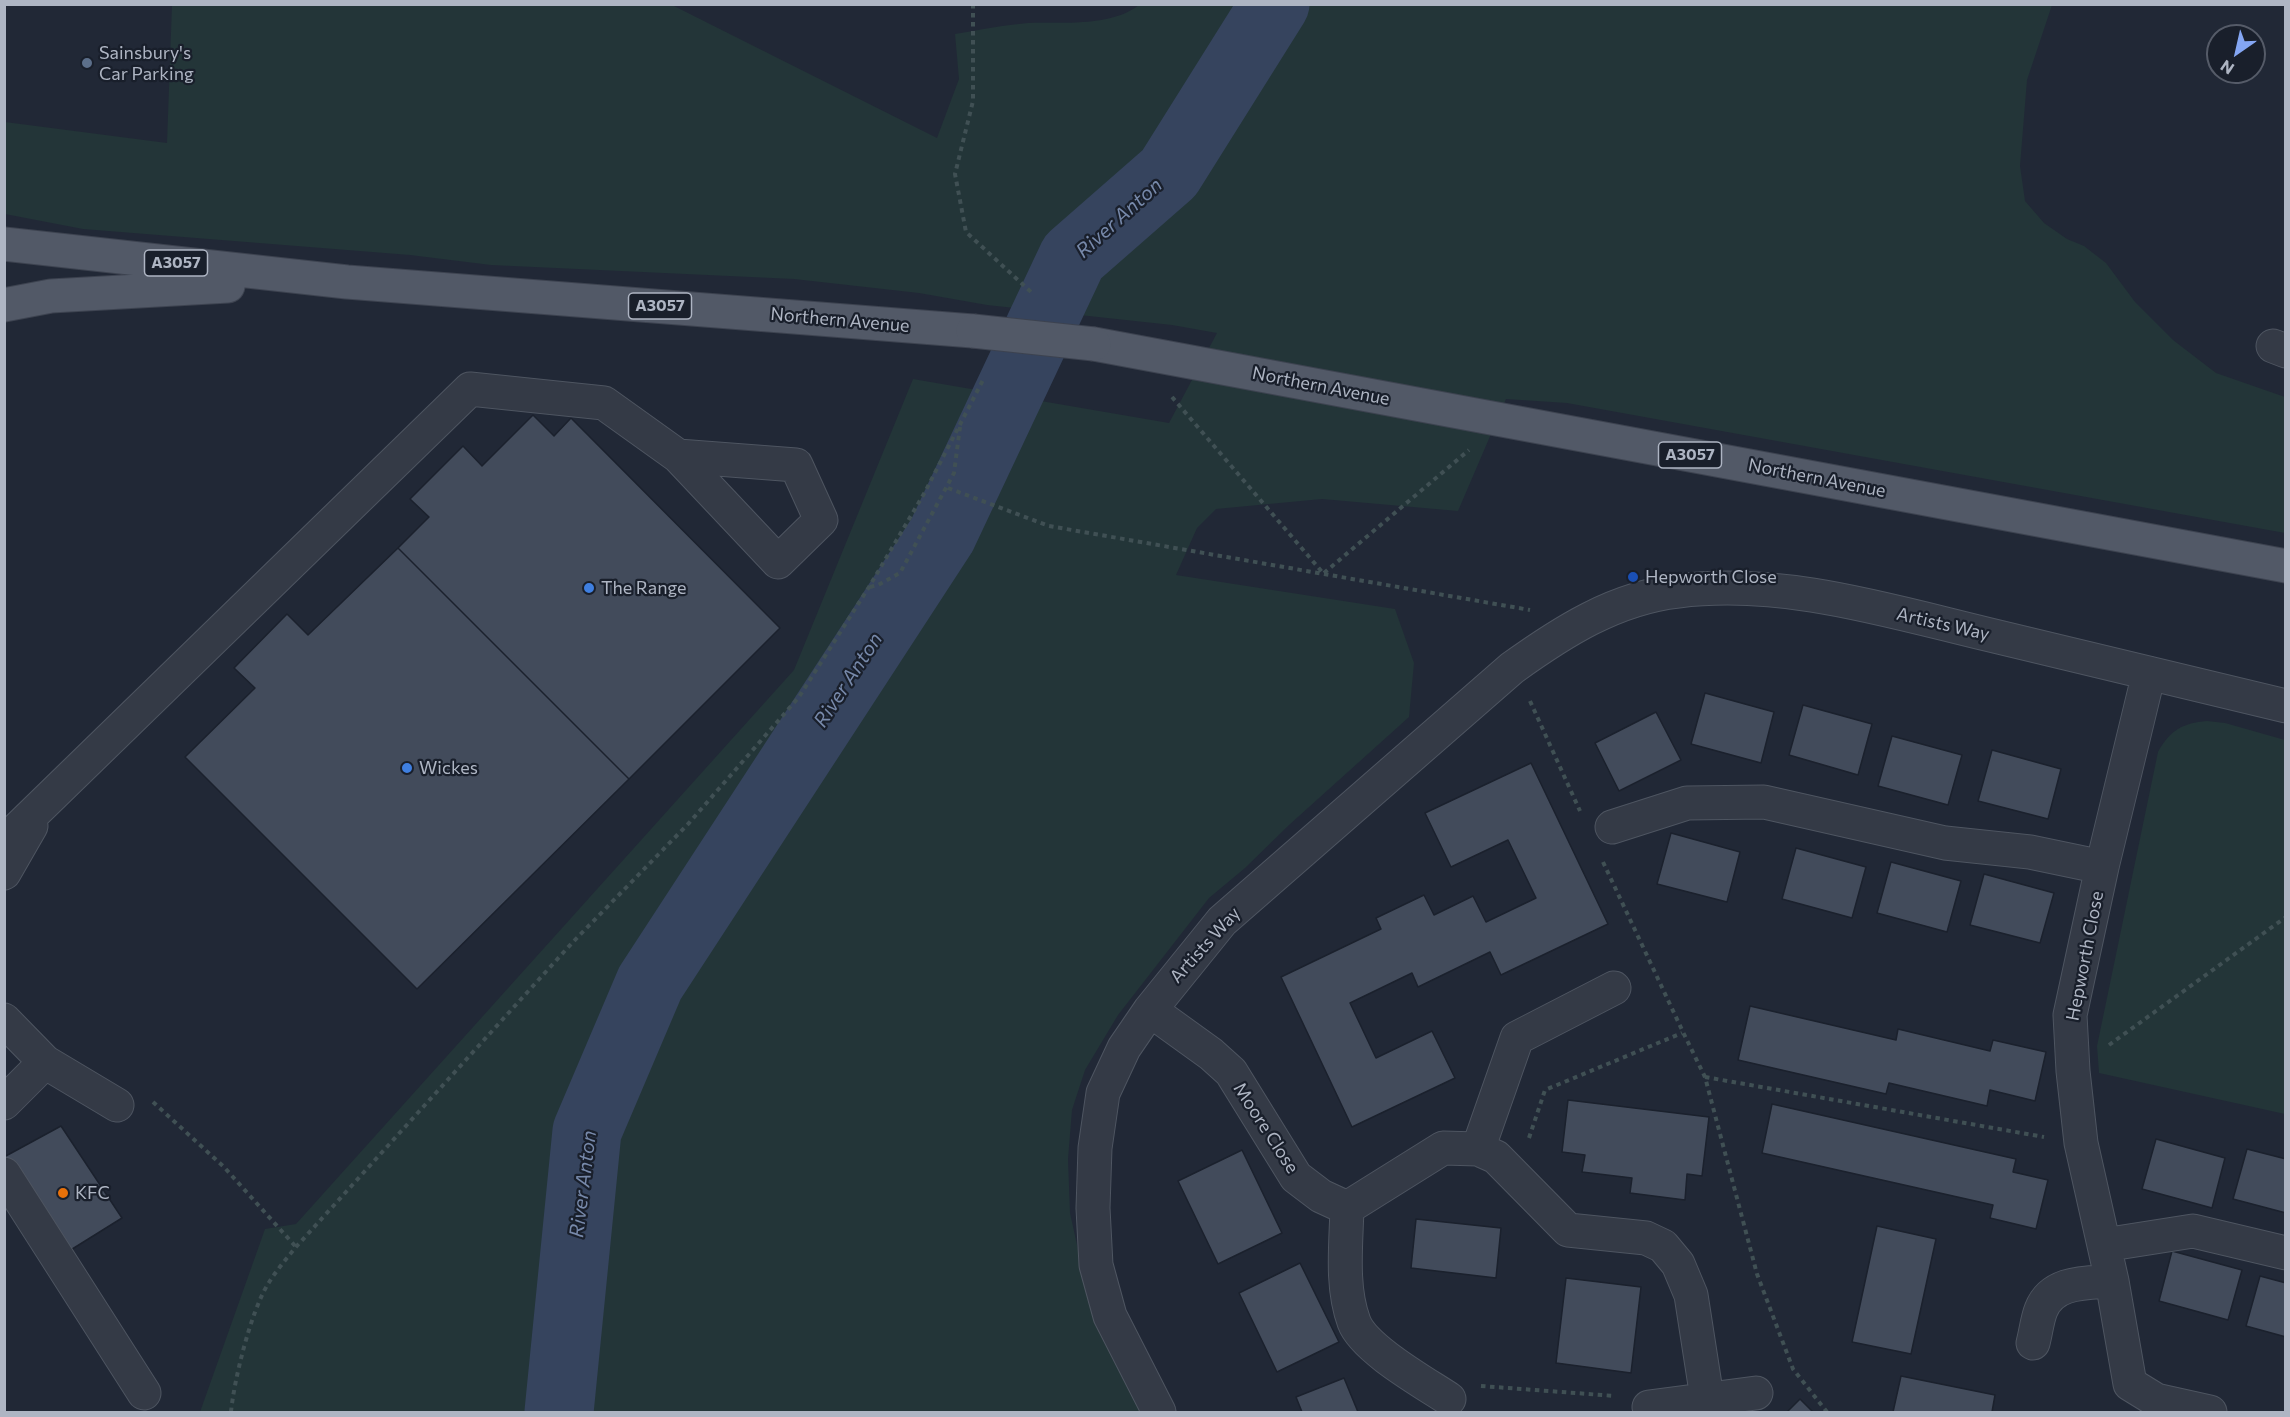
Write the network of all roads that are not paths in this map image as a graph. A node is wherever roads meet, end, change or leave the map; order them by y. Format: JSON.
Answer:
{"nodes":[{"id":1,"x":4,"y":244,"type":"edge"},
{"id":2,"x":347,"y":282,"type":"junction"},
{"id":3,"x":4,"y":305,"type":"edge"},
{"id":4,"x":678,"y":456,"type":"dead end"},
{"id":5,"x":2286,"y":566,"type":"edge"},
{"id":6,"x":2149,"y":673,"type":"junction"},
{"id":7,"x":2286,"y":706,"type":"edge"},
{"id":8,"x":42,"y":806,"type":"junction"},
{"id":9,"x":1597,"y":822,"type":"road end"},
{"id":10,"x":4,"y":842,"type":"edge"},
{"id":11,"x":2102,"y":867,"type":"junction"},
{"id":12,"x":4,"y":873,"type":"edge"},
{"id":13,"x":1614,"y":988,"type":"dead end"},
{"id":14,"x":1150,"y":1010,"type":"junction"},
{"id":15,"x":4,"y":1020,"type":"edge"},
{"id":16,"x":45,"y":1062,"type":"junction"},
{"id":17,"x":4,"y":1103,"type":"edge"},
{"id":18,"x":117,"y":1105,"type":"dead end"},
{"id":19,"x":1478,"y":1149,"type":"junction"},
{"id":20,"x":4,"y":1174,"type":"edge"},
{"id":21,"x":1347,"y":1208,"type":"junction"},
{"id":22,"x":2104,"y":1245,"type":"junction"},
{"id":23,"x":2286,"y":1253,"type":"edge"},
{"id":24,"x":2112,"y":1281,"type":"junction"},
{"id":25,"x":2033,"y":1343,"type":"dead end"},
{"id":26,"x":144,"y":1393,"type":"dead end"},
{"id":27,"x":1755,"y":1393,"type":"dead end"},
{"id":28,"x":1707,"y":1398,"type":"junction"},
{"id":29,"x":1449,"y":1399,"type":"road end"},
{"id":30,"x":1649,"y":1407,"type":"road end"},
{"id":31,"x":1159,"y":1413,"type":"edge"},
{"id":32,"x":2210,"y":1413,"type":"edge"}],
"edges":[{"from":1,"to":2,"type":"main road","name":"Northern Avenue","number":"A3057"},
{"from":2,"to":3,"type":"main road","name":"Northern Avenue","number":"A3057"},
{"from":2,"to":5,"type":"main road","name":"Northern Avenue","number":"A3057","bridge":true},
{"from":4,"to":8,"type":"street"},
{"from":6,"to":7,"type":"street","name":"Artists Way"},
{"from":6,"to":11,"type":"street","name":"Hepworth Close"},
{"from":6,"to":14,"type":"street","name":"Artists Way"},
{"from":8,"to":10,"type":"street"},
{"from":8,"to":12,"type":"street"},
{"from":9,"to":11,"type":"street"},
{"from":11,"to":22,"type":"street","name":"Hepworth Close"},
{"from":13,"to":19,"type":"street"},
{"from":14,"to":21,"type":"street","name":"Moore Close"},
{"from":14,"to":31,"type":"street","name":"Artists Way"},
{"from":15,"to":16,"type":"street"},
{"from":16,"to":17,"type":"street"},
{"from":16,"to":18,"type":"street"},
{"from":19,"to":21,"type":"street"},
{"from":19,"to":28,"type":"street"},
{"from":20,"to":26,"type":"street"},
{"from":21,"to":29,"type":"street"},
{"from":22,"to":23,"type":"street"},
{"from":22,"to":24,"type":"street","name":"Hepworth Close"},
{"from":24,"to":25,"type":"street"},
{"from":24,"to":32,"type":"street","name":"Hepworth Close"},
{"from":27,"to":28,"type":"street"},
{"from":28,"to":30,"type":"street"}]}
